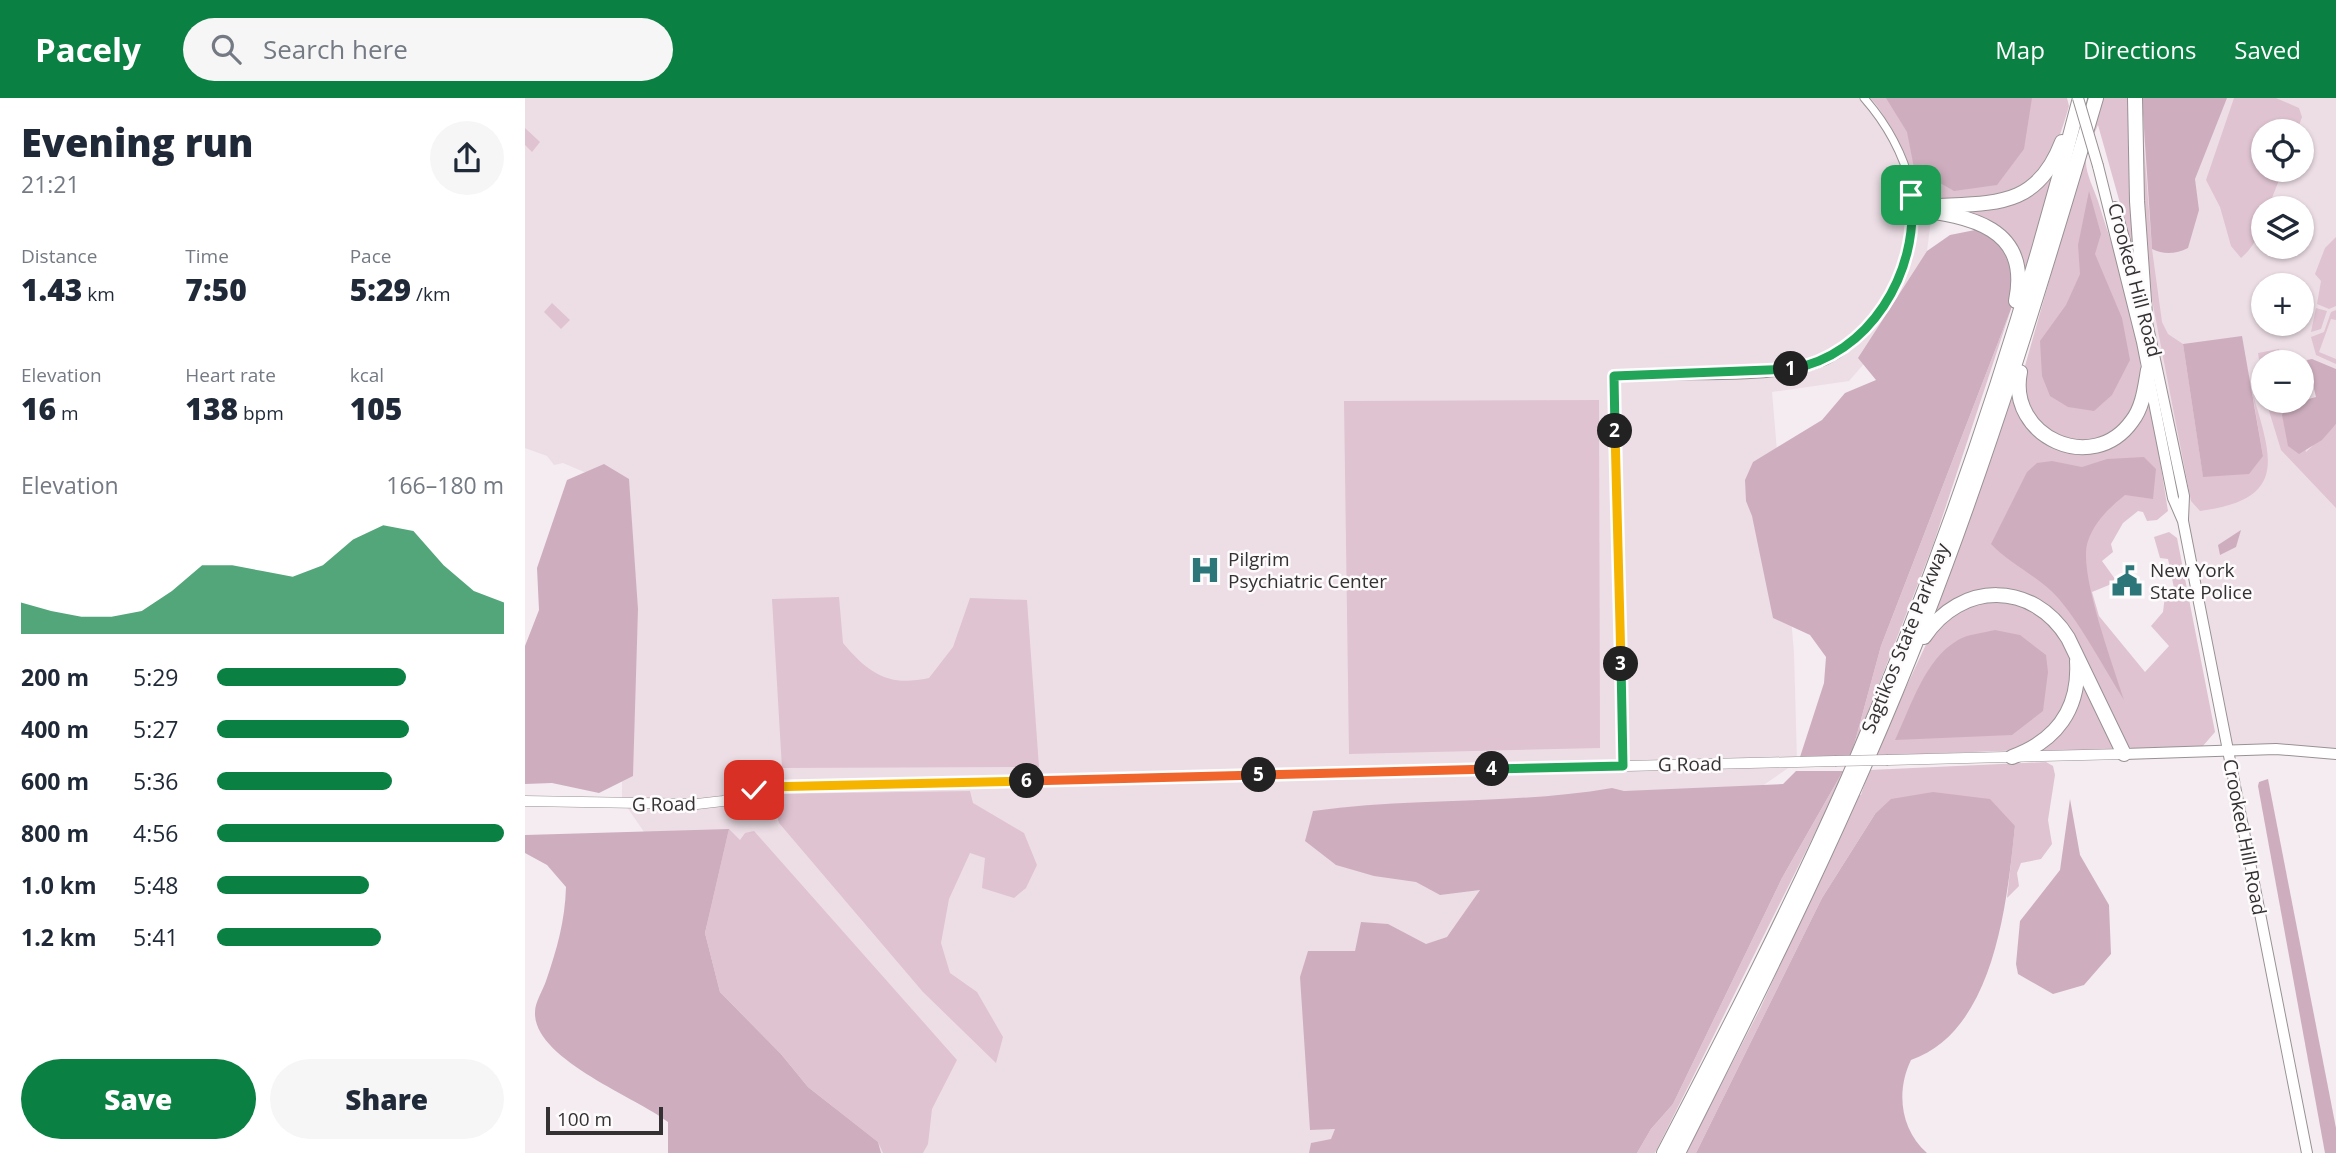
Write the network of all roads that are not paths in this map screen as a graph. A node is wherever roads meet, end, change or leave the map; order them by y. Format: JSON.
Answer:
{"nodes":[{"id":1,"x":1864,"y":98,"type":"edge"},
{"id":2,"x":2079,"y":98,"type":"edge"},
{"id":3,"x":2096,"y":98,"type":"edge"},
{"id":4,"x":2135,"y":98,"type":"edge"},
{"id":5,"x":2098,"y":166,"type":"junction"},
{"id":6,"x":1913,"y":209,"type":"junction"},
{"id":7,"x":2033,"y":306,"type":"junction"},
{"id":8,"x":2145,"y":315,"type":"junction"},
{"id":9,"x":2148,"y":370,"type":"junction"},
{"id":10,"x":1993,"y":401,"type":"junction"},
{"id":11,"x":2183,"y":521,"type":"junction"},
{"id":12,"x":2077,"y":656,"type":"junction"},
{"id":13,"x":1905,"y":668,"type":"junction"},
{"id":14,"x":2229,"y":751,"type":"junction"},
{"id":15,"x":2124,"y":754,"type":"junction"},
{"id":16,"x":2336,"y":754,"type":"edge"},
{"id":17,"x":2012,"y":757,"type":"junction"},
{"id":18,"x":1623,"y":766,"type":"junction"},
{"id":19,"x":525,"y":801,"type":"edge"},
{"id":20,"x":1664,"y":1153,"type":"edge"},
{"id":21,"x":1678,"y":1153,"type":"edge"},
{"id":22,"x":2307,"y":1153,"type":"edge"}],
"edges":[{"from":1,"to":6,"type":"street"},
{"from":2,"to":5,"type":"main road","name":"Crooked Hill Road","bridge":true},
{"from":2,"to":6,"type":"highway"},
{"from":2,"to":10,"type":"highway","name":"Sagtikos State Parkway"},
{"from":3,"to":7,"type":"highway","name":"Sagtikos State Parkway"},
{"from":4,"to":8,"type":"highway"},
{"from":5,"to":8,"type":"main road","name":"Crooked Hill Road"},
{"from":5,"to":9,"type":"main road","name":"Crooked Hill Road"},
{"from":6,"to":10,"type":"highway"},
{"from":6,"to":18,"type":"street"},
{"from":7,"to":9,"type":"highway"},
{"from":7,"to":13,"type":"highway","name":"Sagtikos State Parkway"},
{"from":8,"to":11,"type":"main road","name":"Crooked Hill Road"},
{"from":9,"to":11,"type":"main road","name":"Crooked Hill Road"},
{"from":10,"to":20,"type":"highway","name":"Sagtikos State Parkway"},
{"from":11,"to":14,"type":"main road","name":"Crooked Hill Road"},
{"from":12,"to":13,"type":"highway"},
{"from":12,"to":15,"type":"highway"},
{"from":12,"to":17,"type":"highway"},
{"from":13,"to":21,"type":"highway","name":"Sagtikos State Parkway"},
{"from":14,"to":15,"type":"main road","name":"G Road"},
{"from":14,"to":16,"type":"main road","name":"G Road"},
{"from":14,"to":22,"type":"main road","name":"Crooked Hill Road"},
{"from":15,"to":17,"type":"street","name":"G Road"},
{"from":17,"to":18,"type":"street","name":"G Road","bridge":true},
{"from":18,"to":19,"type":"street","name":"G Road"}]}
